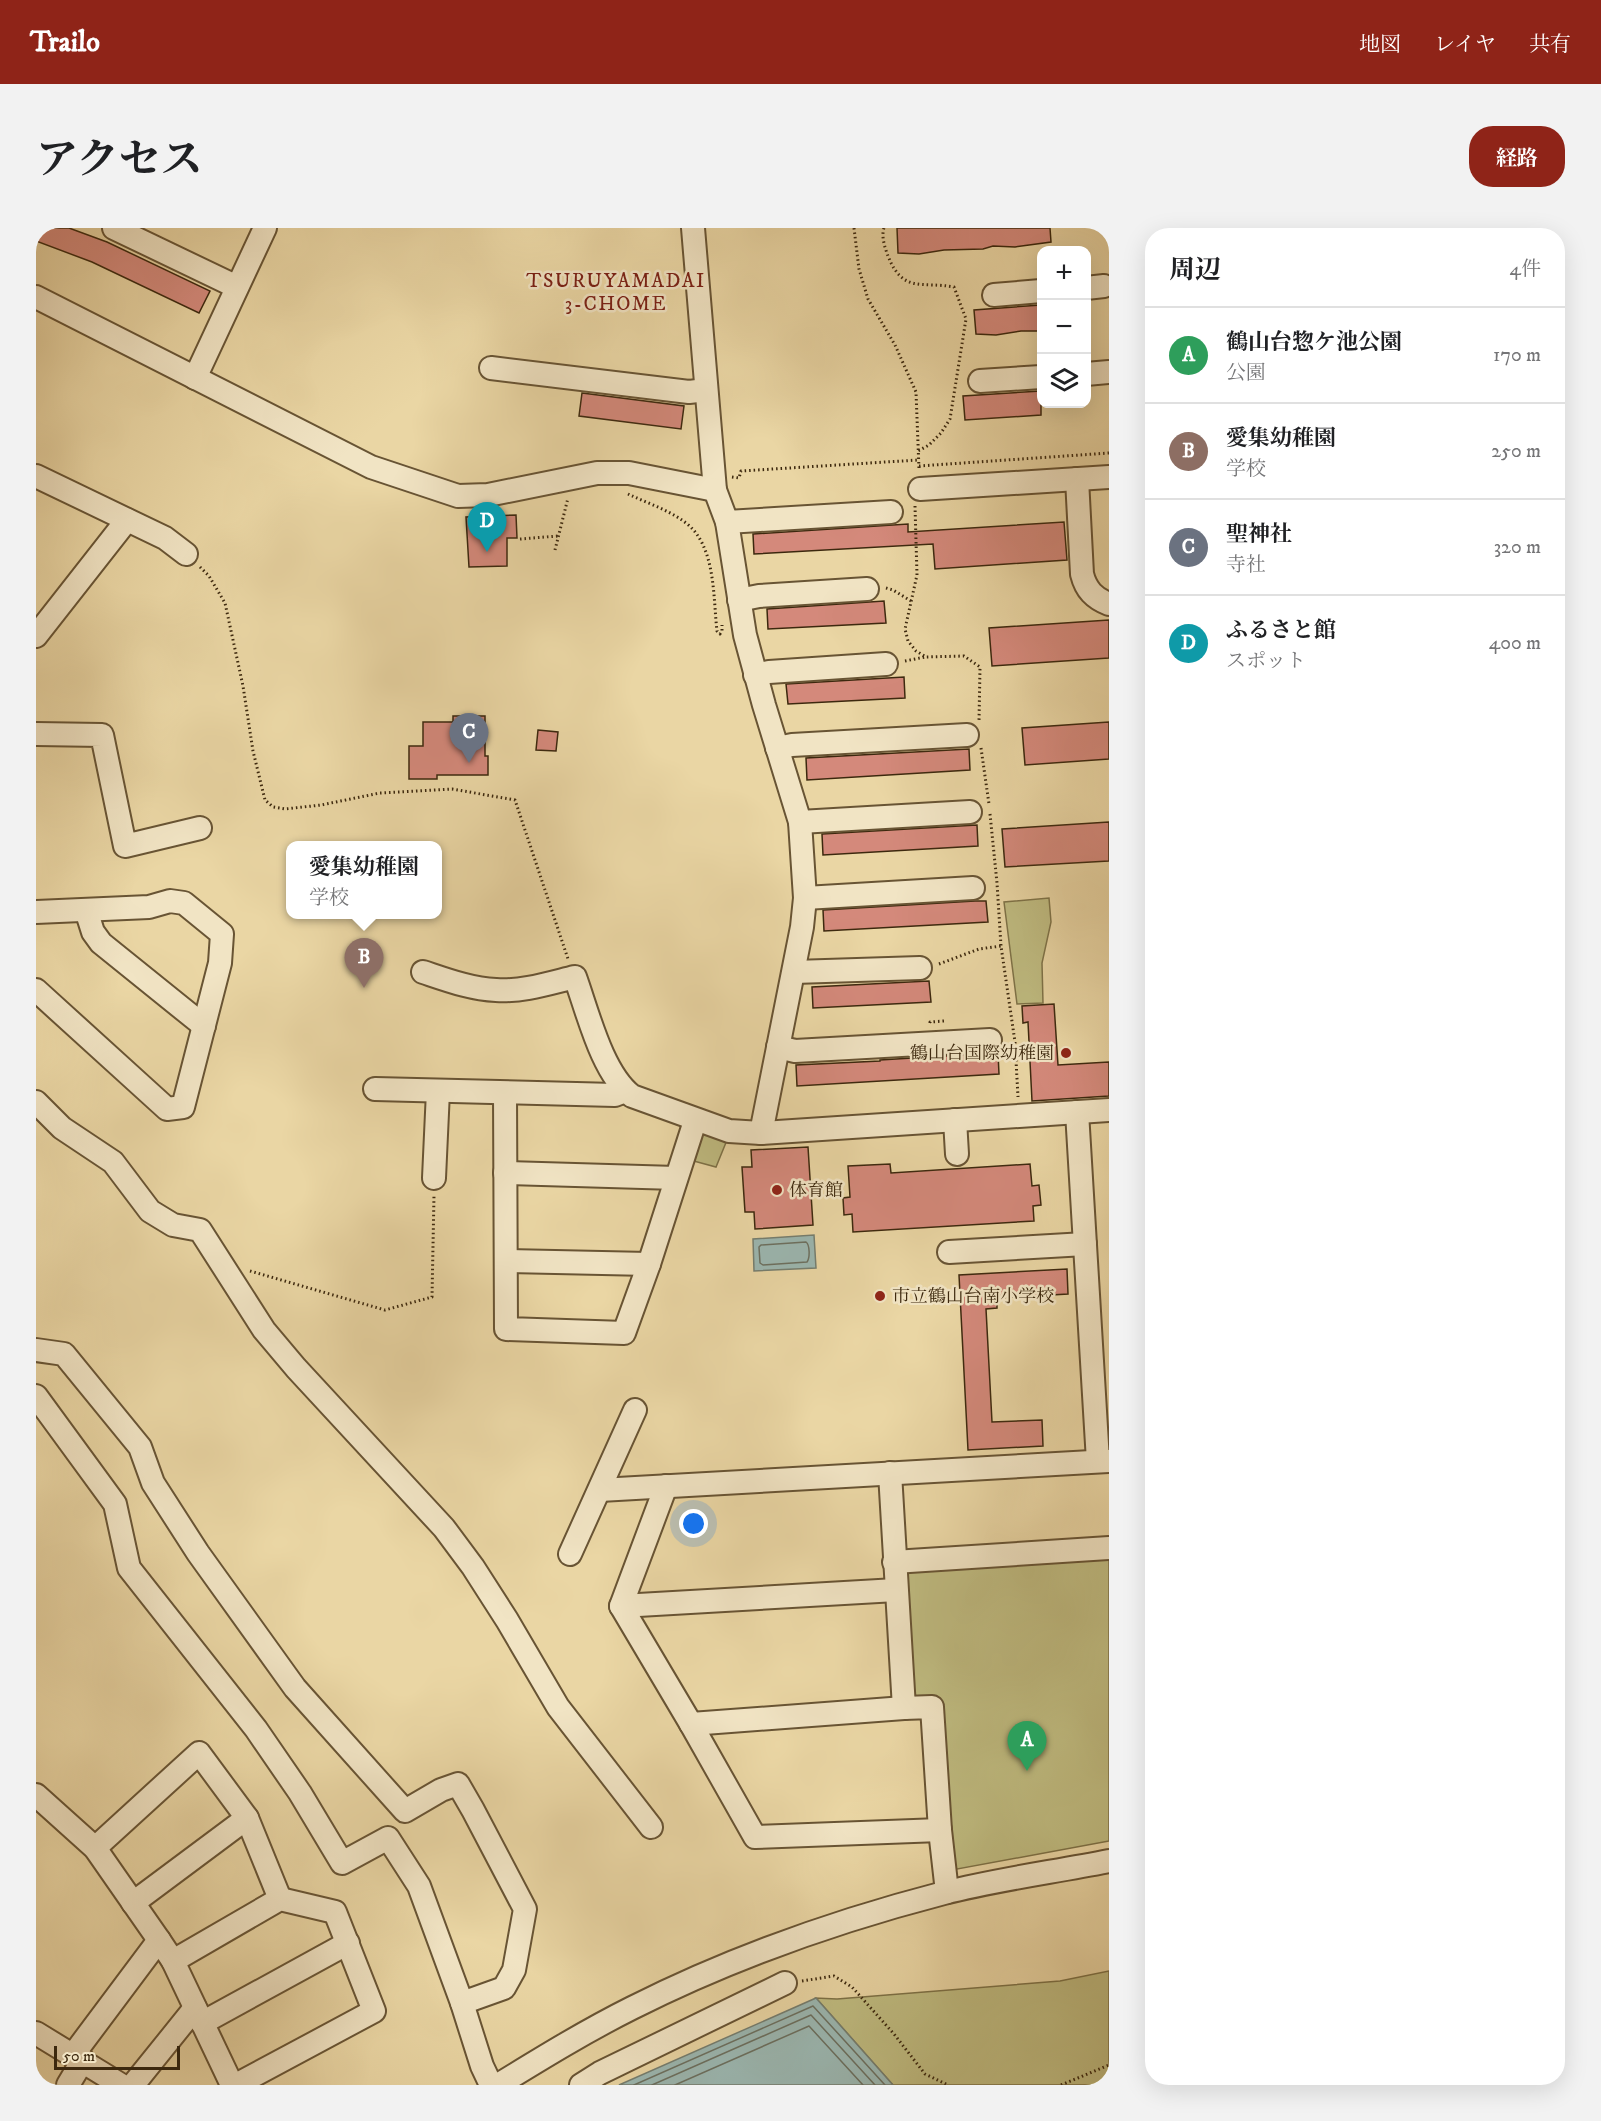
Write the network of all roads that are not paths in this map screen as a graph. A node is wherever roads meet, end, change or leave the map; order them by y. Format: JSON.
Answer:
{"nodes":[{"id":1,"x":114,"y":228,"type":"edge"},
{"id":2,"x":265,"y":228,"type":"edge"},
{"id":3,"x":693,"y":228,"type":"edge"},
{"id":4,"x":237,"y":287,"type":"junction"},
{"id":5,"x":1037,"y":291,"type":"edge"},
{"id":6,"x":994,"y":295,"type":"dead end"},
{"id":7,"x":36,"y":297,"type":"edge"},
{"id":8,"x":491,"y":368,"type":"dead end"},
{"id":9,"x":1109,"y":372,"type":"edge"},
{"id":10,"x":1091,"y":374,"type":"edge"},
{"id":11,"x":1037,"y":377,"type":"edge"},
{"id":12,"x":195,"y":378,"type":"junction"},
{"id":13,"x":980,"y":381,"type":"dead end"},
{"id":14,"x":706,"y":390,"type":"junction"},
{"id":15,"x":36,"y":476,"type":"edge"},
{"id":16,"x":1109,"y":477,"type":"edge"},
{"id":17,"x":1077,"y":479,"type":"junction"},
{"id":18,"x":720,"y":483,"type":"junction"},
{"id":19,"x":920,"y":489,"type":"road end"},
{"id":20,"x":891,"y":512,"type":"dead end"},
{"id":21,"x":127,"y":520,"type":"junction"},
{"id":22,"x":727,"y":522,"type":"junction"},
{"id":23,"x":186,"y":554,"type":"road end"},
{"id":24,"x":867,"y":590,"type":"road end"},
{"id":25,"x":739,"y":600,"type":"junction"},
{"id":26,"x":1109,"y":604,"type":"edge"},
{"id":27,"x":36,"y":636,"type":"edge"},
{"id":28,"x":886,"y":664,"type":"dead end"},
{"id":29,"x":756,"y":675,"type":"junction"},
{"id":30,"x":36,"y":734,"type":"edge"},
{"id":31,"x":976,"y":736,"type":"road end"},
{"id":32,"x":777,"y":748,"type":"junction"},
{"id":33,"x":970,"y":812,"type":"dead end"},
{"id":34,"x":800,"y":822,"type":"junction"},
{"id":35,"x":200,"y":828,"type":"dead end"},
{"id":36,"x":974,"y":888,"type":"dead end"},
{"id":37,"x":805,"y":898,"type":"junction"},
{"id":38,"x":86,"y":910,"type":"junction"},
{"id":39,"x":36,"y":912,"type":"edge"},
{"id":40,"x":920,"y":968,"type":"road end"},
{"id":41,"x":423,"y":972,"type":"dead end"},
{"id":42,"x":794,"y":972,"type":"junction"},
{"id":43,"x":36,"y":990,"type":"edge"},
{"id":44,"x":204,"y":1026,"type":"junction"},
{"id":45,"x":990,"y":1040,"type":"dead end"},
{"id":46,"x":778,"y":1047,"type":"junction"},
{"id":47,"x":375,"y":1089,"type":"dead end"},
{"id":48,"x":438,"y":1091,"type":"junction"},
{"id":49,"x":625,"y":1091,"type":"junction"},
{"id":50,"x":505,"y":1093,"type":"junction"},
{"id":51,"x":36,"y":1102,"type":"edge"},
{"id":52,"x":1109,"y":1110,"type":"edge"},
{"id":53,"x":1077,"y":1112,"type":"junction"},
{"id":54,"x":695,"y":1120,"type":"junction"},
{"id":55,"x":955,"y":1120,"type":"junction"},
{"id":56,"x":760,"y":1133,"type":"junction"},
{"id":57,"x":957,"y":1154,"type":"dead end"},
{"id":58,"x":506,"y":1173,"type":"junction"},
{"id":59,"x":434,"y":1178,"type":"road end"},
{"id":60,"x":676,"y":1178,"type":"junction"},
{"id":61,"x":1085,"y":1244,"type":"junction"},
{"id":62,"x":949,"y":1252,"type":"dead end"},
{"id":63,"x":506,"y":1261,"type":"junction"},
{"id":64,"x":650,"y":1264,"type":"junction"},
{"id":65,"x":36,"y":1350,"type":"edge"},
{"id":66,"x":36,"y":1396,"type":"edge"},
{"id":67,"x":635,"y":1410,"type":"dead end"},
{"id":68,"x":1104,"y":1461,"type":"edge"},
{"id":69,"x":890,"y":1473,"type":"junction"},
{"id":70,"x":666,"y":1486,"type":"junction"},
{"id":71,"x":600,"y":1490,"type":"junction"},
{"id":72,"x":1109,"y":1548,"type":"edge"},
{"id":73,"x":570,"y":1554,"type":"dead end"},
{"id":74,"x":894,"y":1562,"type":"junction"},
{"id":75,"x":896,"y":1590,"type":"junction"},
{"id":76,"x":621,"y":1606,"type":"junction"},
{"id":77,"x":904,"y":1708,"type":"junction"},
{"id":78,"x":692,"y":1724,"type":"junction"},
{"id":79,"x":36,"y":1795,"type":"edge"},
{"id":80,"x":247,"y":1818,"type":"junction"},
{"id":81,"x":651,"y":1827,"type":"dead end"},
{"id":82,"x":940,"y":1830,"type":"junction"},
{"id":83,"x":95,"y":1848,"type":"junction"},
{"id":84,"x":1109,"y":1861,"type":"edge"},
{"id":85,"x":947,"y":1892,"type":"junction"},
{"id":86,"x":280,"y":1899,"type":"junction"},
{"id":87,"x":133,"y":1903,"type":"junction"},
{"id":88,"x":159,"y":1940,"type":"junction"},
{"id":89,"x":348,"y":1943,"type":"junction"},
{"id":90,"x":172,"y":1961,"type":"junction"},
{"id":91,"x":785,"y":1983,"type":"road end"},
{"id":92,"x":462,"y":2003,"type":"junction"},
{"id":93,"x":199,"y":2015,"type":"junction"},
{"id":94,"x":36,"y":2032,"type":"edge"},
{"id":95,"x":78,"y":2057,"type":"junction"},
{"id":96,"x":68,"y":2085,"type":"edge"},
{"id":97,"x":121,"y":2085,"type":"edge"},
{"id":98,"x":133,"y":2085,"type":"edge"},
{"id":99,"x":234,"y":2085,"type":"edge"},
{"id":100,"x":491,"y":2085,"type":"edge"},
{"id":101,"x":498,"y":2085,"type":"edge"},
{"id":102,"x":581,"y":2085,"type":"edge"}],
"edges":[{"from":1,"to":4,"type":"street"},
{"from":2,"to":4,"type":"street"},
{"from":3,"to":14,"type":"street"},
{"from":4,"to":12,"type":"street"},
{"from":5,"to":6,"type":"street"},
{"from":7,"to":12,"type":"street"},
{"from":8,"to":14,"type":"street"},
{"from":9,"to":10,"type":"street"},
{"from":11,"to":13,"type":"street"},
{"from":12,"to":18,"type":"street"},
{"from":14,"to":18,"type":"street"},
{"from":15,"to":21,"type":"street"},
{"from":16,"to":17,"type":"street"},
{"from":17,"to":19,"type":"street"},
{"from":17,"to":26,"type":"street"},
{"from":18,"to":22,"type":"street"},
{"from":20,"to":22,"type":"street"},
{"from":21,"to":23,"type":"street"},
{"from":21,"to":27,"type":"street"},
{"from":22,"to":25,"type":"street"},
{"from":24,"to":25,"type":"street"},
{"from":25,"to":29,"type":"street"},
{"from":28,"to":29,"type":"street"},
{"from":29,"to":32,"type":"street"},
{"from":30,"to":35,"type":"street"},
{"from":31,"to":32,"type":"street"},
{"from":32,"to":34,"type":"street"},
{"from":33,"to":34,"type":"street"},
{"from":34,"to":37,"type":"street"},
{"from":36,"to":37,"type":"street"},
{"from":37,"to":42,"type":"street"},
{"from":38,"to":39,"type":"street"},
{"from":38,"to":44,"type":"street"},
{"from":38,"to":44,"type":"street"},
{"from":40,"to":42,"type":"street"},
{"from":41,"to":49,"type":"street"},
{"from":42,"to":46,"type":"street"},
{"from":43,"to":44,"type":"street"},
{"from":45,"to":46,"type":"street"},
{"from":46,"to":56,"type":"street"},
{"from":47,"to":48,"type":"street"},
{"from":48,"to":50,"type":"street"},
{"from":48,"to":59,"type":"street"},
{"from":49,"to":50,"type":"street"},
{"from":49,"to":54,"type":"street"},
{"from":50,"to":58,"type":"street"},
{"from":51,"to":81,"type":"street"},
{"from":52,"to":53,"type":"street"},
{"from":53,"to":55,"type":"street"},
{"from":53,"to":61,"type":"street"},
{"from":54,"to":56,"type":"street"},
{"from":54,"to":60,"type":"street"},
{"from":55,"to":56,"type":"street"},
{"from":55,"to":57,"type":"street"},
{"from":58,"to":60,"type":"street"},
{"from":58,"to":63,"type":"street"},
{"from":60,"to":64,"type":"street"},
{"from":61,"to":62,"type":"street"},
{"from":61,"to":68,"type":"street"},
{"from":63,"to":64,"type":"street"},
{"from":63,"to":64,"type":"street"},
{"from":65,"to":92,"type":"street"},
{"from":66,"to":92,"type":"street"},
{"from":67,"to":71,"type":"street"},
{"from":68,"to":69,"type":"street"},
{"from":69,"to":70,"type":"street"},
{"from":69,"to":74,"type":"street"},
{"from":70,"to":71,"type":"street"},
{"from":70,"to":76,"type":"street"},
{"from":71,"to":73,"type":"street"},
{"from":72,"to":74,"type":"street"},
{"from":74,"to":75,"type":"street"},
{"from":75,"to":76,"type":"street"},
{"from":75,"to":77,"type":"street"},
{"from":76,"to":78,"type":"street"},
{"from":77,"to":78,"type":"street"},
{"from":77,"to":82,"type":"street"},
{"from":78,"to":82,"type":"street"},
{"from":79,"to":83,"type":"street"},
{"from":80,"to":83,"type":"street"},
{"from":80,"to":86,"type":"street"},
{"from":80,"to":87,"type":"street"},
{"from":82,"to":85,"type":"street"},
{"from":83,"to":87,"type":"street"},
{"from":84,"to":85,"type":"street"},
{"from":85,"to":101,"type":"street"},
{"from":86,"to":89,"type":"street"},
{"from":86,"to":90,"type":"street"},
{"from":87,"to":88,"type":"street"},
{"from":88,"to":90,"type":"street"},
{"from":88,"to":95,"type":"street"},
{"from":89,"to":93,"type":"street"},
{"from":89,"to":99,"type":"street"},
{"from":90,"to":93,"type":"street"},
{"from":91,"to":102,"type":"street"},
{"from":92,"to":100,"type":"street"},
{"from":93,"to":98,"type":"street"},
{"from":93,"to":99,"type":"street"},
{"from":94,"to":95,"type":"street"},
{"from":95,"to":96,"type":"street"},
{"from":95,"to":97,"type":"street"}]}
